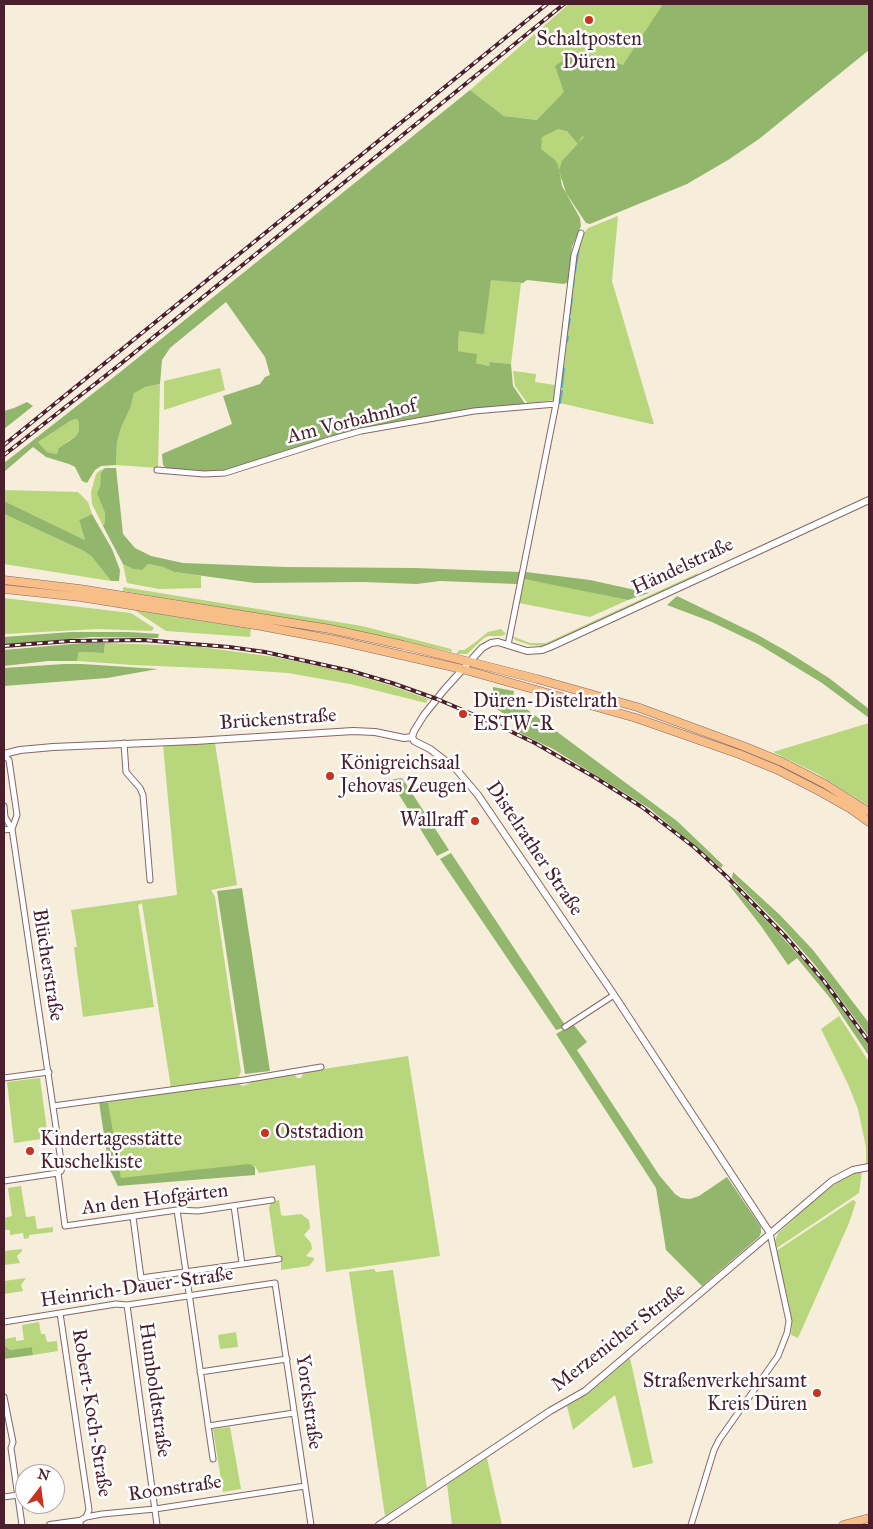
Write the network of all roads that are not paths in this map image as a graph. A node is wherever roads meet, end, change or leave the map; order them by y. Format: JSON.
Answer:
{"nodes":[{"id":1,"x":580,"y":233,"type":"dead end"},
{"id":2,"x":556,"y":404,"type":"junction"},
{"id":3,"x":157,"y":470,"type":"dead end"},
{"id":4,"x":869,"y":500,"type":"edge"},
{"id":5,"x":4,"y":580,"type":"edge"},
{"id":6,"x":4,"y":589,"type":"edge"},
{"id":7,"x":508,"y":645,"type":"junction"},
{"id":8,"x":469,"y":662,"type":"junction"},
{"id":9,"x":462,"y":669,"type":"junction"},
{"id":10,"x":412,"y":737,"type":"junction"},
{"id":11,"x":124,"y":743,"type":"junction"},
{"id":12,"x":4,"y":754,"type":"edge"},
{"id":13,"x":4,"y":806,"type":"edge"},
{"id":14,"x":869,"y":812,"type":"edge"},
{"id":15,"x":869,"y":822,"type":"edge"},
{"id":16,"x":12,"y":828,"type":"junction"},
{"id":17,"x":4,"y":830,"type":"edge"},
{"id":18,"x":150,"y":880,"type":"dead end"},
{"id":19,"x":614,"y":994,"type":"junction"},
{"id":20,"x":565,"y":1027,"type":"dead end"},
{"id":21,"x":320,"y":1068,"type":"dead end"},
{"id":22,"x":48,"y":1072,"type":"junction"},
{"id":23,"x":4,"y":1078,"type":"edge"},
{"id":24,"x":53,"y":1106,"type":"junction"},
{"id":25,"x":869,"y":1167,"type":"edge"},
{"id":26,"x":60,"y":1172,"type":"junction"},
{"id":27,"x":4,"y":1181,"type":"edge"},
{"id":28,"x":272,"y":1200,"type":"dead end"},
{"id":29,"x":234,"y":1206,"type":"junction"},
{"id":30,"x":177,"y":1210,"type":"junction"},
{"id":31,"x":132,"y":1217,"type":"junction"},
{"id":32,"x":770,"y":1233,"type":"junction"},
{"id":33,"x":280,"y":1259,"type":"dead end"},
{"id":34,"x":242,"y":1264,"type":"junction"},
{"id":35,"x":186,"y":1273,"type":"junction"},
{"id":36,"x":275,"y":1283,"type":"joint"},
{"id":37,"x":189,"y":1296,"type":"junction"},
{"id":38,"x":127,"y":1305,"type":"junction"},
{"id":39,"x":60,"y":1313,"type":"junction"},
{"id":40,"x":4,"y":1322,"type":"edge"},
{"id":41,"x":287,"y":1359,"type":"junction"},
{"id":42,"x":200,"y":1372,"type":"junction"},
{"id":43,"x":4,"y":1397,"type":"edge"},
{"id":44,"x":294,"y":1413,"type":"junction"},
{"id":45,"x":208,"y":1426,"type":"junction"},
{"id":46,"x":213,"y":1459,"type":"dead end"},
{"id":47,"x":15,"y":1475,"type":"edge"},
{"id":48,"x":305,"y":1486,"type":"junction"},
{"id":49,"x":155,"y":1509,"type":"junction"},
{"id":50,"x":86,"y":1517,"type":"junction"},
{"id":51,"x":869,"y":1518,"type":"edge"},
{"id":52,"x":80,"y":1523,"type":"edge"},
{"id":53,"x":50,"y":1525,"type":"edge"},
{"id":54,"x":157,"y":1525,"type":"edge"},
{"id":55,"x":311,"y":1525,"type":"edge"},
{"id":56,"x":379,"y":1525,"type":"edge"},
{"id":57,"x":691,"y":1525,"type":"edge"},
{"id":58,"x":843,"y":1525,"type":"edge"}],
"edges":[{"from":1,"to":2,"type":"street"},
{"from":2,"to":3,"type":"street","name":"Am Vorbahnhof"},
{"from":2,"to":7,"type":"street"},
{"from":4,"to":7,"type":"street","name":"Händelstraße"},
{"from":5,"to":8,"type":"main road"},
{"from":6,"to":9,"type":"main road"},
{"from":7,"to":8,"type":"street"},
{"from":8,"to":9,"type":"street"},
{"from":8,"to":14,"type":"main road"},
{"from":9,"to":10,"type":"street"},
{"from":9,"to":15,"type":"main road"},
{"from":10,"to":11,"type":"street","name":"Brückenstraße"},
{"from":10,"to":19,"type":"street","name":"Distelrather Straße"},
{"from":11,"to":12,"type":"street","name":"Brückenstraße"},
{"from":11,"to":18,"type":"street"},
{"from":12,"to":16,"type":"street","name":"Blücherstraße"},
{"from":13,"to":16,"type":"street","name":"Blücherstraße"},
{"from":16,"to":17,"type":"street"},
{"from":16,"to":22,"type":"street","name":"Blücherstraße"},
{"from":19,"to":20,"type":"street"},
{"from":19,"to":32,"type":"street","name":"Distelrather Straße"},
{"from":21,"to":24,"type":"street"},
{"from":22,"to":23,"type":"street"},
{"from":22,"to":24,"type":"street","name":"Blücherstraße"},
{"from":24,"to":26,"type":"street","name":"Blücherstraße"},
{"from":25,"to":32,"type":"street","name":"Merzenicher Straße"},
{"from":26,"to":27,"type":"street"},
{"from":26,"to":31,"type":"street","name":"An den Hofgärten"},
{"from":28,"to":29,"type":"street","name":"An den Hofgärten"},
{"from":29,"to":30,"type":"street","name":"An den Hofgärten"},
{"from":29,"to":34,"type":"street"},
{"from":30,"to":31,"type":"street","name":"An den Hofgärten"},
{"from":30,"to":35,"type":"street"},
{"from":31,"to":35,"type":"street"},
{"from":32,"to":56,"type":"street","name":"Merzenicher Straße"},
{"from":32,"to":57,"type":"street"},
{"from":33,"to":34,"type":"street"},
{"from":34,"to":35,"type":"street"},
{"from":35,"to":37,"type":"street"},
{"from":36,"to":37,"type":"street","name":"Heinrich-Dauer-Straße"},
{"from":36,"to":41,"type":"street","name":"Yorckstraße"},
{"from":37,"to":38,"type":"street","name":"Heinrich-Dauer-Straße"},
{"from":37,"to":42,"type":"street"},
{"from":38,"to":39,"type":"street","name":"Heinrich-Dauer-Straße"},
{"from":38,"to":49,"type":"street","name":"Humboldtstraße"},
{"from":39,"to":40,"type":"street","name":"Heinrich-Dauer-Straße"},
{"from":39,"to":50,"type":"street","name":"Robert-Koch-Straße"},
{"from":41,"to":42,"type":"street"},
{"from":41,"to":44,"type":"street","name":"Yorckstraße"},
{"from":42,"to":45,"type":"street"},
{"from":43,"to":47,"type":"street"},
{"from":44,"to":45,"type":"street"},
{"from":44,"to":48,"type":"street","name":"Yorckstraße"},
{"from":45,"to":46,"type":"street"},
{"from":48,"to":49,"type":"street","name":"Roonstraße"},
{"from":48,"to":55,"type":"street","name":"Yorckstraße"},
{"from":49,"to":50,"type":"street","name":"Roonstraße"},
{"from":49,"to":54,"type":"street","name":"Humboldtstraße"},
{"from":50,"to":52,"type":"street","name":"Roonstraße"},
{"from":51,"to":58,"type":"main road"},
{"from":52,"to":53,"type":"street","name":"Roonstraße"}]}
